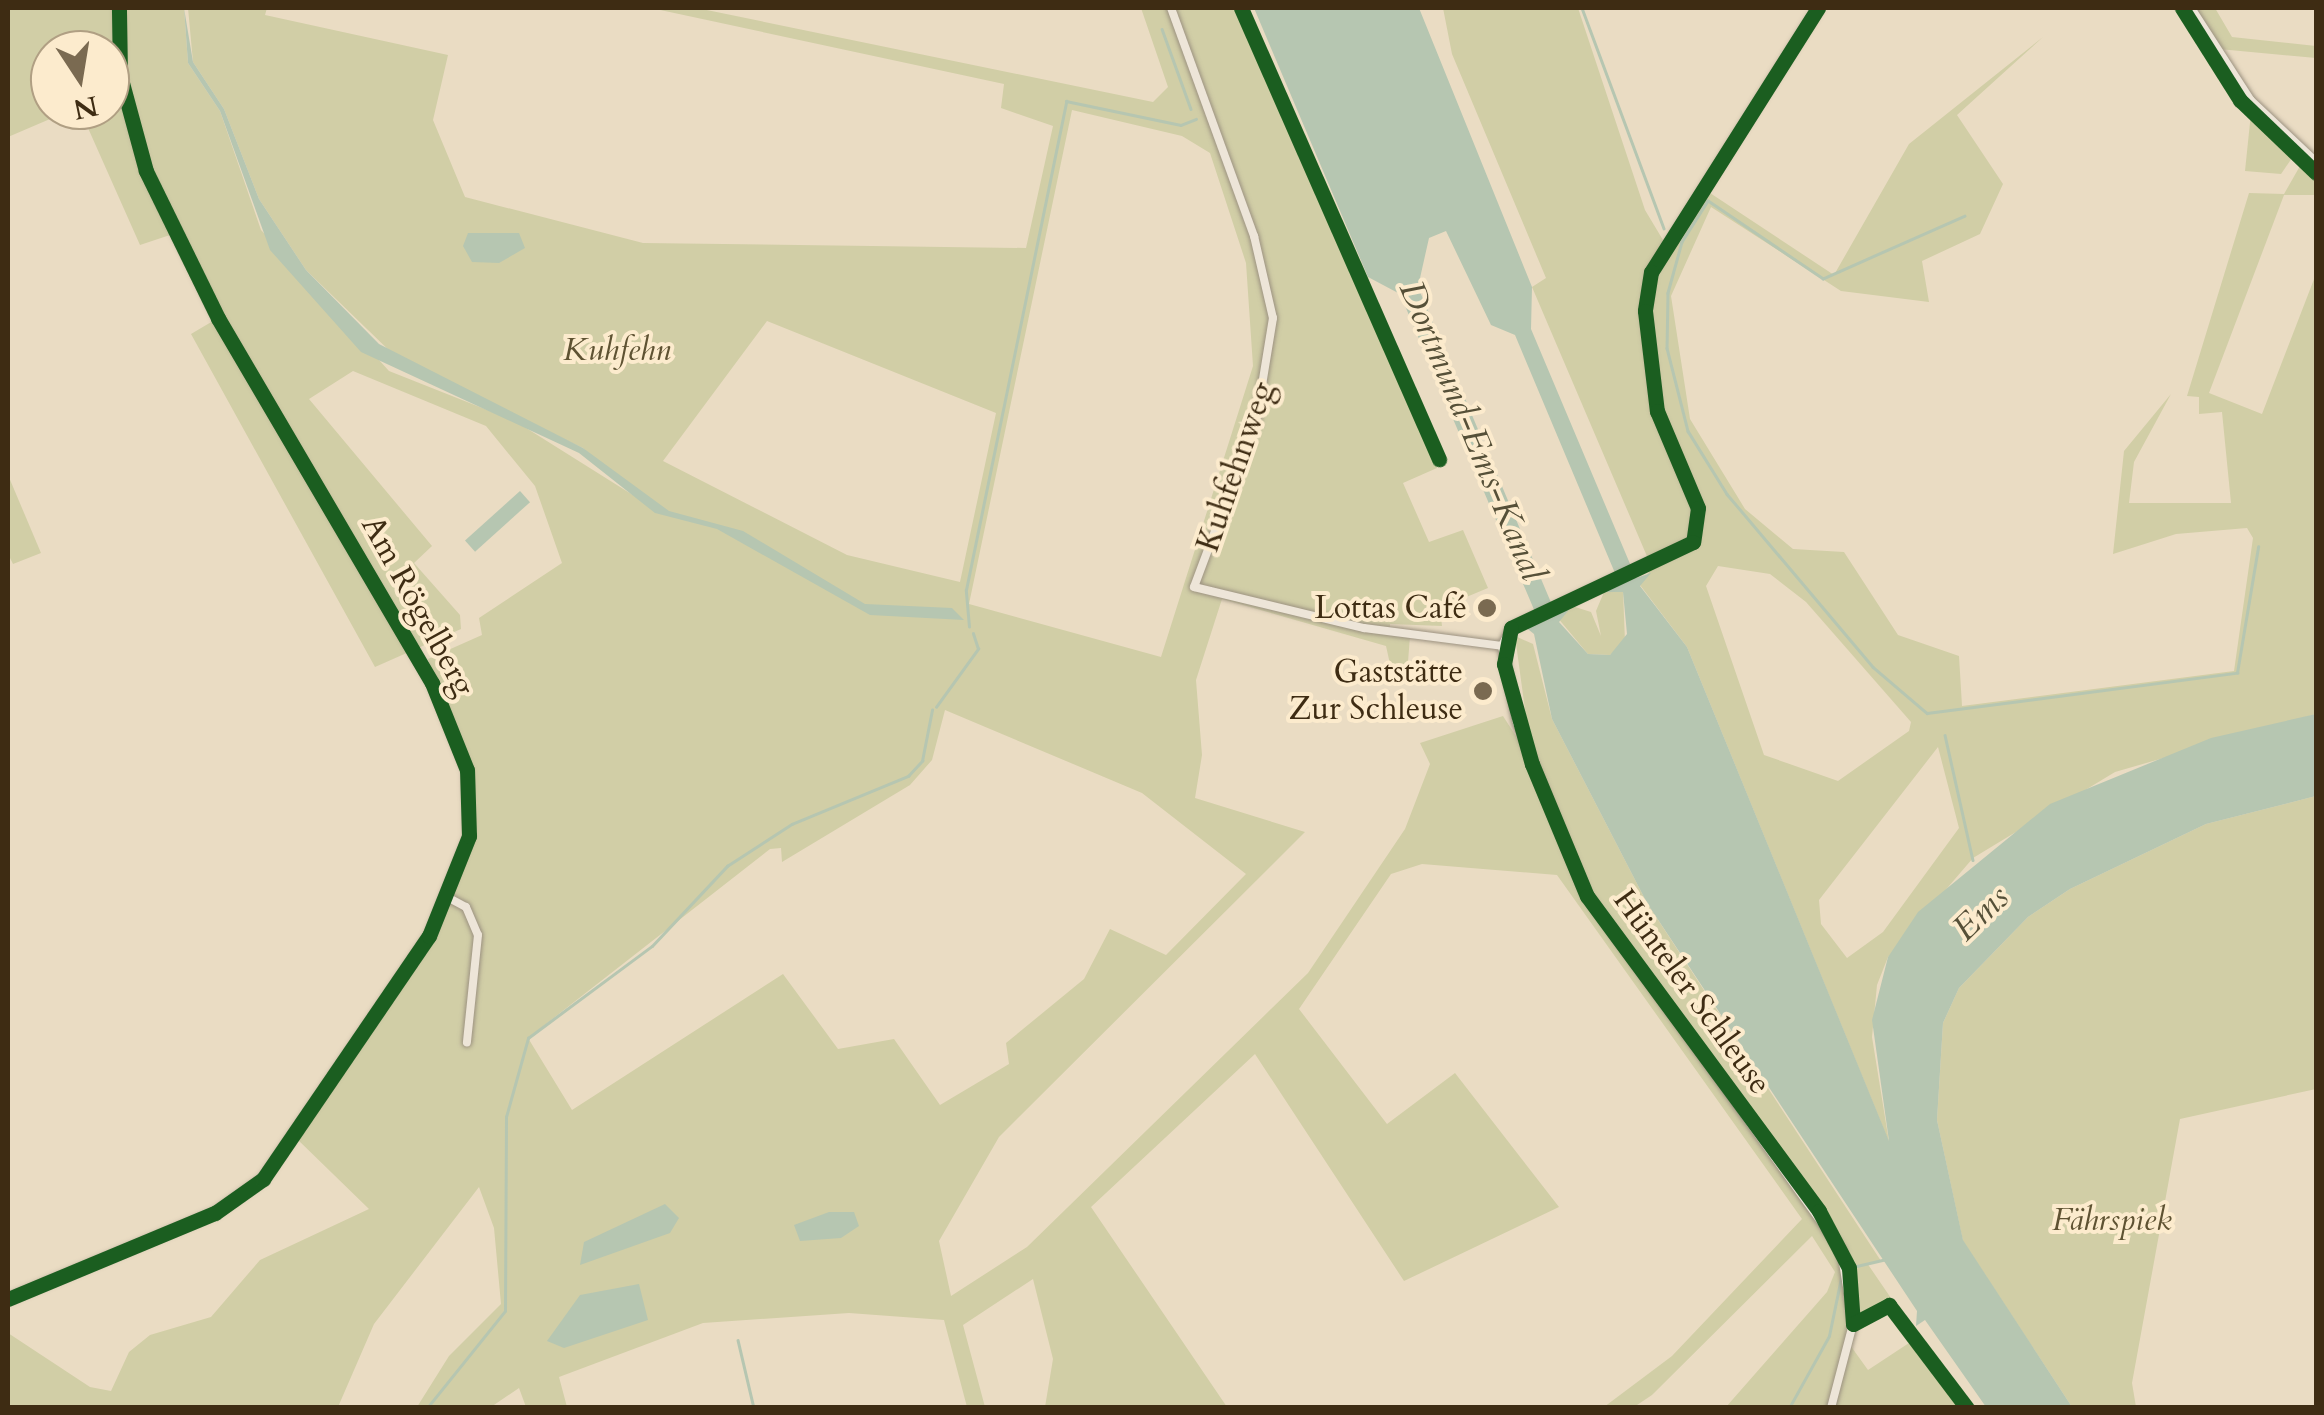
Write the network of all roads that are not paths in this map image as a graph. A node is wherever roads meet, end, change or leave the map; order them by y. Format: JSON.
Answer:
{"nodes":[{"id":1,"x":119,"y":8,"type":"edge"},
{"id":2,"x":1171,"y":8,"type":"edge"},
{"id":3,"x":1818,"y":8,"type":"edge"},
{"id":4,"x":2190,"y":8,"type":"edge"},
{"id":5,"x":2316,"y":163,"type":"edge"},
{"id":6,"x":1502,"y":646,"type":"junction"},
{"id":7,"x":449,"y":898,"type":"junction"},
{"id":8,"x":467,"y":1042,"type":"dead end"},
{"id":9,"x":8,"y":1299,"type":"edge"},
{"id":10,"x":1831,"y":1408,"type":"edge"}],
"edges":[{"from":1,"to":7,"type":"street","name":"Am Rögelberg"},
{"from":2,"to":6,"type":"street","name":"Kuhfehnweg"},
{"from":3,"to":6,"type":"street"},
{"from":4,"to":5,"type":"street"},
{"from":6,"to":10,"type":"street","name":"Hünteler Schleuse"},
{"from":7,"to":8,"type":"street"},
{"from":7,"to":9,"type":"street","name":"Am Rögelberg"}]}
